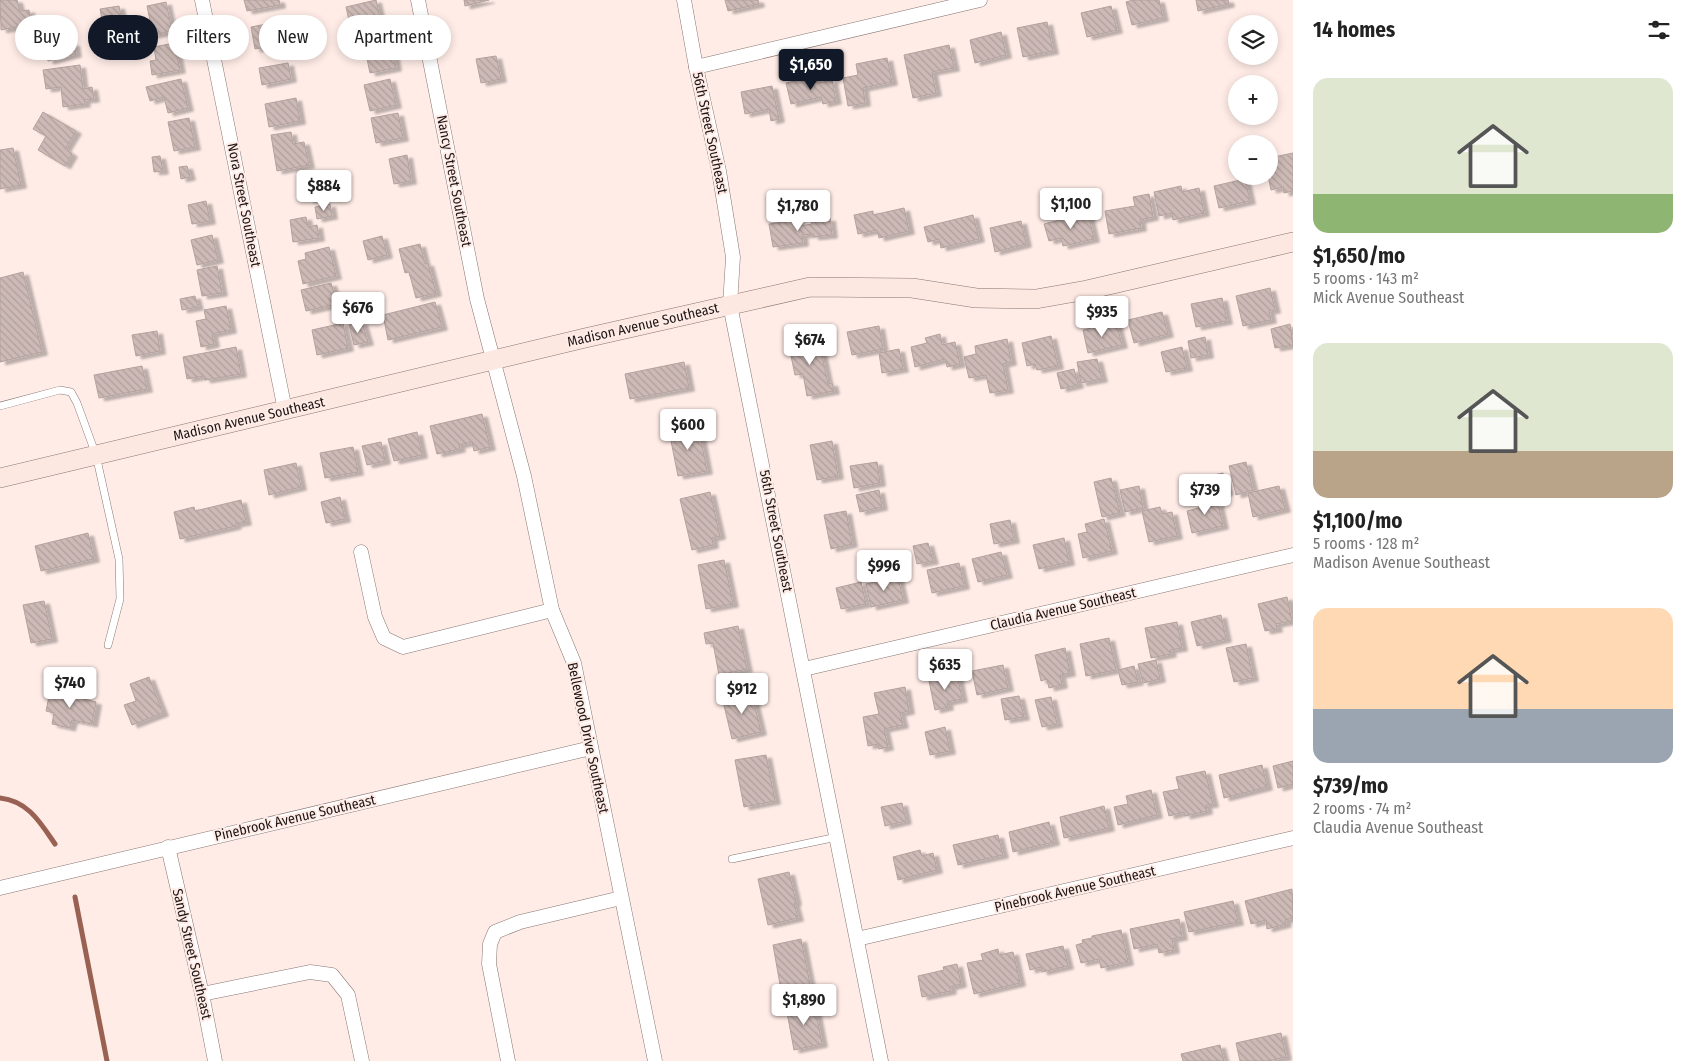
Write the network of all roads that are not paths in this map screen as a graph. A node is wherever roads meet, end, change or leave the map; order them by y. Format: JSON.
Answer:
{"nodes":[{"id":1,"x":202,"y":0,"type":"edge"},
{"id":2,"x":418,"y":0,"type":"edge"},
{"id":3,"x":684,"y":0,"type":"edge"},
{"id":4,"x":980,"y":0,"type":"edge"},
{"id":5,"x":696,"y":67,"type":"junction"},
{"id":6,"x":1293,"y":242,"type":"edge"},
{"id":7,"x":730,"y":305,"type":"junction"},
{"id":8,"x":494,"y":360,"type":"junction"},
{"id":9,"x":0,"y":406,"type":"edge"},
{"id":10,"x":285,"y":410,"type":"junction"},
{"id":11,"x":96,"y":455,"type":"junction"},
{"id":12,"x":0,"y":478,"type":"edge"},
{"id":13,"x":360,"y":552,"type":"dead end"},
{"id":14,"x":1293,"y":555,"type":"edge"},
{"id":15,"x":552,"y":610,"type":"junction"},
{"id":16,"x":108,"y":645,"type":"dead end"},
{"id":17,"x":804,"y":669,"type":"junction"},
{"id":18,"x":591,"y":748,"type":"junction"},
{"id":19,"x":837,"y":837,"type":"junction"},
{"id":20,"x":1293,"y":838,"type":"edge"},
{"id":21,"x":168,"y":848,"type":"junction"},
{"id":22,"x":732,"y":859,"type":"dead end"},
{"id":23,"x":0,"y":888,"type":"edge"},
{"id":24,"x":621,"y":898,"type":"junction"},
{"id":25,"x":857,"y":939,"type":"junction"},
{"id":26,"x":202,"y":994,"type":"junction"},
{"id":27,"x":215,"y":1061,"type":"edge"},
{"id":28,"x":362,"y":1061,"type":"edge"},
{"id":29,"x":508,"y":1061,"type":"edge"},
{"id":30,"x":654,"y":1061,"type":"edge"},
{"id":31,"x":881,"y":1061,"type":"edge"}],
"edges":[{"from":1,"to":10,"type":"street","name":"Nora Street Southeast"},
{"from":2,"to":8,"type":"street","name":"Nancy Street Southeast"},
{"from":3,"to":5,"type":"street","name":"56th Street Southeast"},
{"from":4,"to":5,"type":"street"},
{"from":5,"to":7,"type":"street","name":"56th Street Southeast"},
{"from":6,"to":7,"type":"street","name":"Madison Avenue Southeast"},
{"from":7,"to":8,"type":"street","name":"Madison Avenue Southeast"},
{"from":7,"to":17,"type":"street","name":"56th Street Southeast"},
{"from":8,"to":10,"type":"street","name":"Madison Avenue Southeast"},
{"from":8,"to":15,"type":"street","name":"Bellewood Drive Southeast"},
{"from":9,"to":11,"type":"lane"},
{"from":10,"to":11,"type":"street","name":"Madison Avenue Southeast"},
{"from":11,"to":12,"type":"street","name":"Madison Avenue Southeast"},
{"from":11,"to":16,"type":"lane"},
{"from":13,"to":15,"type":"street"},
{"from":14,"to":17,"type":"street","name":"Claudia Avenue Southeast"},
{"from":15,"to":18,"type":"street","name":"Bellewood Drive Southeast"},
{"from":17,"to":19,"type":"street","name":"56th Street Southeast"},
{"from":18,"to":21,"type":"street","name":"Pinebrook Avenue Southeast"},
{"from":18,"to":24,"type":"street","name":"Bellewood Drive Southeast"},
{"from":19,"to":22,"type":"lane"},
{"from":19,"to":25,"type":"street","name":"56th Street Southeast"},
{"from":20,"to":25,"type":"street","name":"Pinebrook Avenue Southeast"},
{"from":21,"to":23,"type":"street","name":"Pinebrook Avenue Southeast"},
{"from":21,"to":26,"type":"street","name":"Sandy Street Southeast"},
{"from":24,"to":29,"type":"street"},
{"from":24,"to":30,"type":"street","name":"Bellewood Drive Southeast"},
{"from":25,"to":31,"type":"street","name":"56th Street Southeast"},
{"from":26,"to":27,"type":"street","name":"Sandy Street Southeast"},
{"from":26,"to":28,"type":"street"}]}
